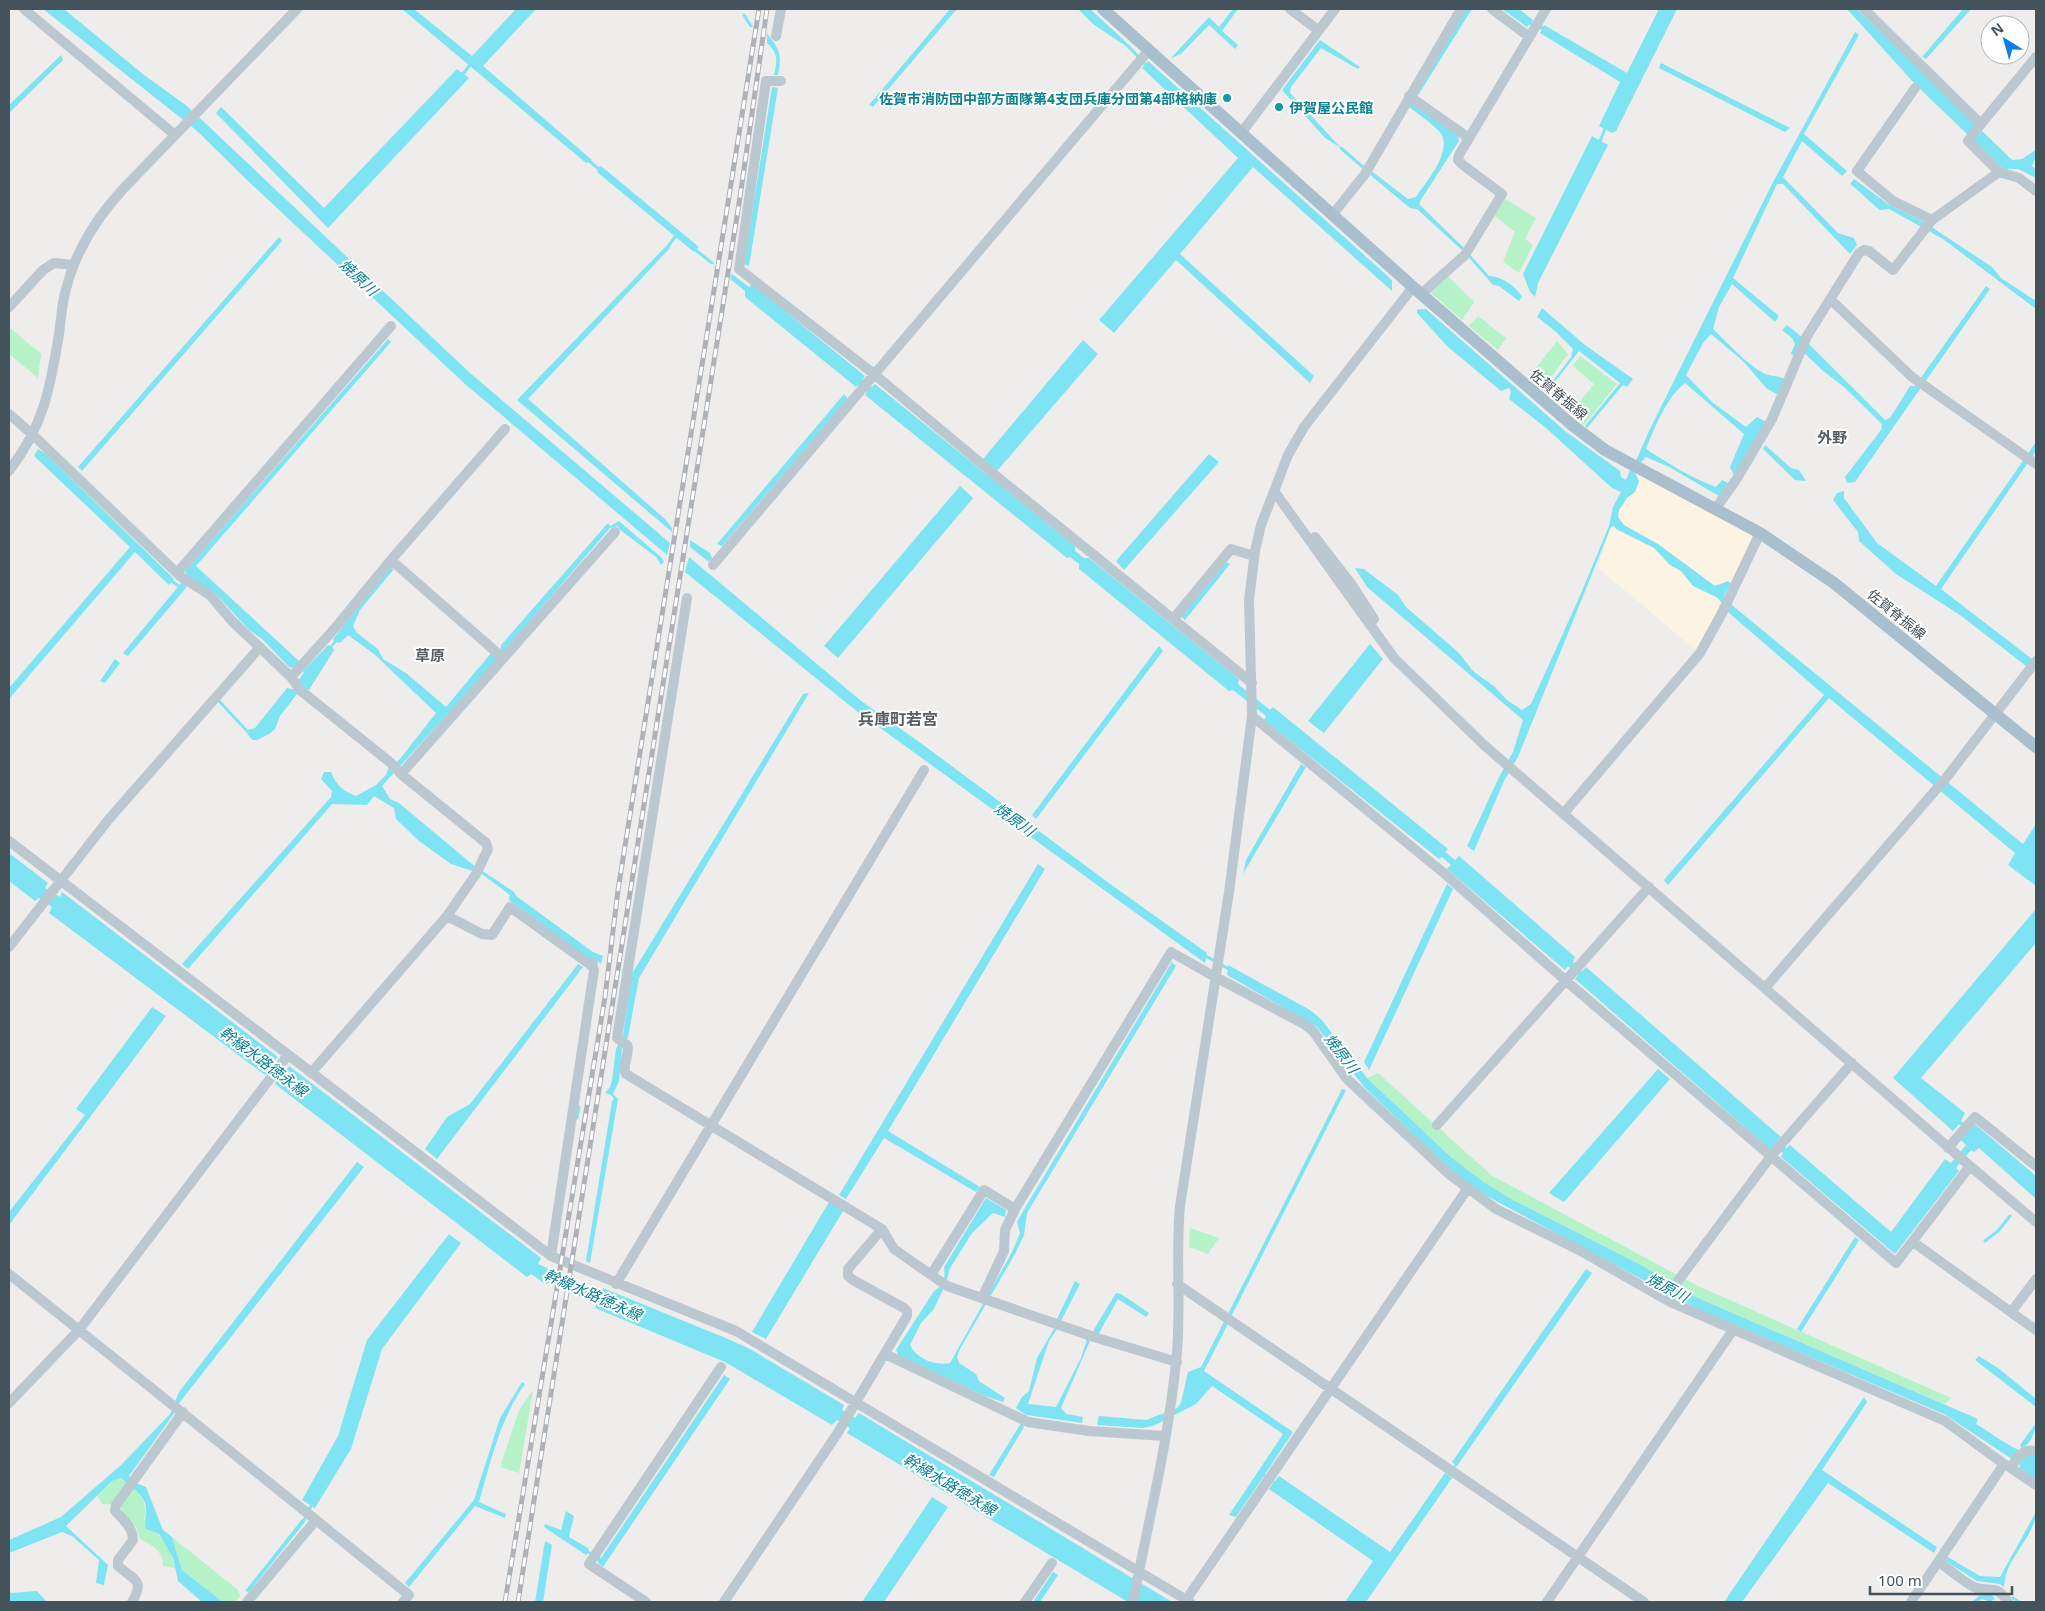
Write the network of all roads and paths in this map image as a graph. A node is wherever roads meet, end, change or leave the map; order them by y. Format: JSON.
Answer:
{"nodes":[{"id":1,"x":24,"y":9,"type":"edge"},
{"id":2,"x":297,"y":9,"type":"edge"},
{"id":3,"x":780,"y":9,"type":"edge"},
{"id":4,"x":1103,"y":9,"type":"edge"},
{"id":5,"x":1290,"y":9,"type":"edge"},
{"id":6,"x":1335,"y":9,"type":"edge"},
{"id":7,"x":1461,"y":9,"type":"edge"},
{"id":8,"x":1492,"y":9,"type":"edge"},
{"id":9,"x":1546,"y":9,"type":"edge"},
{"id":10,"x":1864,"y":9,"type":"edge"},
{"id":11,"x":1318,"y":30,"type":"junction"},
{"id":12,"x":1530,"y":33,"type":"junction"},
{"id":13,"x":776,"y":36,"type":"dead end"},
{"id":14,"x":1147,"y":52,"type":"junction"},
{"id":15,"x":2036,"y":57,"type":"edge"},
{"id":16,"x":781,"y":81,"type":"dead end"},
{"id":17,"x":1915,"y":88,"type":"dead end"},
{"id":18,"x":1413,"y":99,"type":"junction"},
{"id":19,"x":1981,"y":124,"type":"junction"},
{"id":20,"x":178,"y":132,"type":"junction"},
{"id":21,"x":1242,"y":132,"type":"junction"},
{"id":22,"x":1469,"y":138,"type":"junction"},
{"id":23,"x":1999,"y":172,"type":"junction"},
{"id":24,"x":2036,"y":191,"type":"edge"},
{"id":25,"x":1333,"y":214,"type":"junction"},
{"id":26,"x":1932,"y":220,"type":"junction"},
{"id":27,"x":74,"y":265,"type":"junction"},
{"id":28,"x":1414,"y":292,"type":"junction"},
{"id":29,"x":1830,"y":299,"type":"junction"},
{"id":30,"x":9,"y":307,"type":"edge"},
{"id":31,"x":391,"y":326,"type":"dead end"},
{"id":32,"x":872,"y":377,"type":"junction"},
{"id":33,"x":9,"y":414,"type":"edge"},
{"id":34,"x":505,"y":429,"type":"dead end"},
{"id":35,"x":32,"y":434,"type":"junction"},
{"id":36,"x":2031,"y":460,"type":"edge"},
{"id":37,"x":9,"y":472,"type":"edge"},
{"id":38,"x":1274,"y":491,"type":"junction"},
{"id":39,"x":1716,"y":508,"type":"junction"},
{"id":40,"x":615,"y":532,"type":"dead end"},
{"id":41,"x":1760,"y":533,"type":"junction"},
{"id":42,"x":1254,"y":556,"type":"junction"},
{"id":43,"x":391,"y":560,"type":"junction"},
{"id":44,"x":713,"y":565,"type":"dead end"},
{"id":45,"x":183,"y":578,"type":"junction"},
{"id":46,"x":687,"y":598,"type":"dead end"},
{"id":47,"x":1174,"y":618,"type":"junction"},
{"id":48,"x":260,"y":647,"type":"junction"},
{"id":49,"x":503,"y":658,"type":"junction"},
{"id":50,"x":2036,"y":661,"type":"edge"},
{"id":51,"x":297,"y":678,"type":"junction"},
{"id":52,"x":1253,"y":688,"type":"junction"},
{"id":53,"x":1252,"y":712,"type":"junction"},
{"id":54,"x":1996,"y":714,"type":"junction"},
{"id":55,"x":2036,"y":747,"type":"edge"},
{"id":56,"x":924,"y":770,"type":"dead end"},
{"id":57,"x":401,"y":774,"type":"junction"},
{"id":58,"x":1564,"y":813,"type":"junction"},
{"id":59,"x":9,"y":841,"type":"edge"},
{"id":60,"x":60,"y":880,"type":"junction"},
{"id":61,"x":1649,"y":886,"type":"junction"},
{"id":62,"x":447,"y":916,"type":"junction"},
{"id":63,"x":9,"y":947,"type":"edge"},
{"id":64,"x":1215,"y":977,"type":"junction"},
{"id":65,"x":1565,"y":980,"type":"junction"},
{"id":66,"x":1765,"y":988,"type":"junction"},
{"id":67,"x":288,"y":1055,"type":"junction"},
{"id":68,"x":1852,"y":1063,"type":"junction"},
{"id":69,"x":311,"y":1073,"type":"junction"},
{"id":70,"x":711,"y":1125,"type":"junction"},
{"id":71,"x":1437,"y":1126,"type":"dead end"},
{"id":72,"x":1948,"y":1148,"type":"junction"},
{"id":73,"x":1771,"y":1156,"type":"junction"},
{"id":74,"x":1970,"y":1166,"type":"junction"},
{"id":75,"x":2036,"y":1166,"type":"edge"},
{"id":76,"x":1468,"y":1188,"type":"junction"},
{"id":77,"x":1015,"y":1209,"type":"junction"},
{"id":78,"x":2036,"y":1222,"type":"edge"},
{"id":79,"x":882,"y":1229,"type":"junction"},
{"id":80,"x":1913,"y":1242,"type":"junction"},
{"id":81,"x":551,"y":1256,"type":"junction"},
{"id":82,"x":9,"y":1274,"type":"edge"},
{"id":83,"x":931,"y":1275,"type":"junction"},
{"id":84,"x":2036,"y":1279,"type":"edge"},
{"id":85,"x":1678,"y":1281,"type":"dead end"},
{"id":86,"x":616,"y":1284,"type":"junction"},
{"id":87,"x":1177,"y":1284,"type":"junction"},
{"id":88,"x":982,"y":1298,"type":"junction"},
{"id":89,"x":2012,"y":1311,"type":"junction"},
{"id":90,"x":79,"y":1330,"type":"junction"},
{"id":91,"x":1733,"y":1330,"type":"junction"},
{"id":92,"x":2036,"y":1330,"type":"edge"},
{"id":93,"x":885,"y":1354,"type":"junction"},
{"id":94,"x":1177,"y":1362,"type":"junction"},
{"id":95,"x":721,"y":1367,"type":"dead end"},
{"id":96,"x":1330,"y":1388,"type":"junction"},
{"id":97,"x":9,"y":1403,"type":"edge"},
{"id":98,"x":856,"y":1403,"type":"junction"},
{"id":99,"x":178,"y":1408,"type":"junction"},
{"id":100,"x":1165,"y":1436,"type":"junction"},
{"id":101,"x":2036,"y":1451,"type":"edge"},
{"id":102,"x":2013,"y":1461,"type":"junction"},
{"id":103,"x":2036,"y":1485,"type":"edge"},
{"id":104,"x":310,"y":1515,"type":"junction"},
{"id":105,"x":1578,"y":1556,"type":"junction"},
{"id":106,"x":1938,"y":1562,"type":"junction"},
{"id":107,"x":1052,"y":1563,"type":"dead end"},
{"id":108,"x":1138,"y":1574,"type":"junction"},
{"id":109,"x":1188,"y":1601,"type":"edge"},
{"id":110,"x":132,"y":1602,"type":"edge"},
{"id":111,"x":247,"y":1602,"type":"edge"},
{"id":112,"x":403,"y":1602,"type":"edge"},
{"id":113,"x":646,"y":1602,"type":"edge"},
{"id":114,"x":724,"y":1602,"type":"edge"},
{"id":115,"x":1025,"y":1602,"type":"edge"},
{"id":116,"x":1133,"y":1602,"type":"edge"},
{"id":117,"x":1547,"y":1602,"type":"edge"},
{"id":118,"x":1644,"y":1602,"type":"edge"},
{"id":119,"x":1911,"y":1602,"type":"edge"},
{"id":120,"x":2008,"y":1602,"type":"edge"}],
"edges":[{"from":1,"to":20,"type":"street"},
{"from":2,"to":20,"type":"street"},
{"from":3,"to":13,"type":"street"},
{"from":4,"to":14,"type":"main road","name":"佐賀脊振線"},
{"from":5,"to":11,"type":"street"},
{"from":6,"to":11,"type":"street"},
{"from":7,"to":18,"type":"street"},
{"from":8,"to":12,"type":"street"},
{"from":9,"to":12,"type":"street"},
{"from":10,"to":19,"type":"street"},
{"from":11,"to":21,"type":"street"},
{"from":12,"to":22,"type":"street"},
{"from":14,"to":21,"type":"main road","name":"佐賀脊振線"},
{"from":14,"to":32,"type":"street"},
{"from":15,"to":19,"type":"street"},
{"from":16,"to":32,"type":"street"},
{"from":17,"to":26,"type":"street"},
{"from":18,"to":22,"type":"street"},
{"from":18,"to":25,"type":"street"},
{"from":19,"to":23,"type":"street"},
{"from":20,"to":27,"type":"street"},
{"from":21,"to":25,"type":"main road","name":"佐賀脊振線"},
{"from":22,"to":28,"type":"street"},
{"from":23,"to":24,"type":"street"},
{"from":23,"to":26,"type":"street"},
{"from":25,"to":28,"type":"main road","name":"佐賀脊振線"},
{"from":26,"to":29,"type":"street"},
{"from":27,"to":30,"type":"street"},
{"from":27,"to":35,"type":"street"},
{"from":28,"to":38,"type":"street"},
{"from":28,"to":39,"type":"main road","name":"佐賀脊振線"},
{"from":29,"to":36,"type":"street"},
{"from":29,"to":39,"type":"street"},
{"from":31,"to":45,"type":"street"},
{"from":32,"to":44,"type":"street"},
{"from":32,"to":47,"type":"street"},
{"from":33,"to":35,"type":"street"},
{"from":34,"to":43,"type":"street"},
{"from":35,"to":37,"type":"street"},
{"from":35,"to":45,"type":"street"},
{"from":38,"to":42,"type":"street"},
{"from":38,"to":58,"type":"street"},
{"from":39,"to":41,"type":"main road","name":"佐賀脊振線"},
{"from":40,"to":49,"type":"street"},
{"from":41,"to":54,"type":"main road","name":"佐賀脊振線"},
{"from":41,"to":58,"type":"street"},
{"from":42,"to":47,"type":"street"},
{"from":42,"to":52,"type":"street"},
{"from":43,"to":49,"type":"street"},
{"from":43,"to":51,"type":"street"},
{"from":45,"to":48,"type":"street"},
{"from":46,"to":70,"type":"street"},
{"from":47,"to":52,"type":"street"},
{"from":48,"to":51,"type":"street"},
{"from":48,"to":60,"type":"street"},
{"from":49,"to":57,"type":"street"},
{"from":50,"to":54,"type":"street"},
{"from":51,"to":57,"type":"street"},
{"from":52,"to":53,"type":"street"},
{"from":53,"to":64,"type":"street"},
{"from":53,"to":65,"type":"street"},
{"from":54,"to":55,"type":"main road","name":"佐賀脊振線"},
{"from":54,"to":66,"type":"street"},
{"from":56,"to":70,"type":"street"},
{"from":57,"to":62,"type":"street"},
{"from":58,"to":61,"type":"street"},
{"from":59,"to":60,"type":"street"},
{"from":60,"to":63,"type":"street"},
{"from":60,"to":67,"type":"street"},
{"from":61,"to":65,"type":"street"},
{"from":61,"to":66,"type":"street"},
{"from":62,"to":69,"type":"street"},
{"from":62,"to":81,"type":"street"},
{"from":64,"to":76,"type":"street"},
{"from":64,"to":77,"type":"street"},
{"from":64,"to":87,"type":"street"},
{"from":65,"to":71,"type":"street"},
{"from":65,"to":73,"type":"street"},
{"from":66,"to":68,"type":"street"},
{"from":67,"to":69,"type":"street"},
{"from":67,"to":90,"type":"street"},
{"from":68,"to":72,"type":"street"},
{"from":68,"to":73,"type":"street"},
{"from":69,"to":81,"type":"street"},
{"from":70,"to":79,"type":"street"},
{"from":70,"to":86,"type":"street"},
{"from":72,"to":74,"type":"street"},
{"from":72,"to":75,"type":"street"},
{"from":73,"to":80,"type":"street"},
{"from":73,"to":85,"type":"street"},
{"from":74,"to":78,"type":"street"},
{"from":74,"to":80,"type":"street"},
{"from":76,"to":91,"type":"street"},
{"from":76,"to":96,"type":"street"},
{"from":77,"to":83,"type":"street"},
{"from":77,"to":88,"type":"street"},
{"from":79,"to":83,"type":"street"},
{"from":79,"to":93,"type":"street"},
{"from":80,"to":89,"type":"street"},
{"from":81,"to":86,"type":"street"},
{"from":82,"to":90,"type":"street"},
{"from":83,"to":88,"type":"street"},
{"from":84,"to":89,"type":"street"},
{"from":86,"to":98,"type":"street"},
{"from":87,"to":94,"type":"street"},
{"from":87,"to":96,"type":"street"},
{"from":88,"to":94,"type":"street"},
{"from":89,"to":92,"type":"street"},
{"from":90,"to":97,"type":"street"},
{"from":90,"to":99,"type":"street"},
{"from":91,"to":102,"type":"street"},
{"from":91,"to":105,"type":"street"},
{"from":93,"to":98,"type":"street"},
{"from":93,"to":100,"type":"street"},
{"from":94,"to":100,"type":"street"},
{"from":95,"to":113,"type":"street"},
{"from":96,"to":105,"type":"street"},
{"from":96,"to":109,"type":"street"},
{"from":98,"to":108,"type":"street"},
{"from":98,"to":114,"type":"street"},
{"from":99,"to":104,"type":"street"},
{"from":99,"to":110,"type":"street"},
{"from":100,"to":108,"type":"street"},
{"from":101,"to":102,"type":"street"},
{"from":102,"to":103,"type":"street"},
{"from":102,"to":106,"type":"street"},
{"from":104,"to":111,"type":"street"},
{"from":104,"to":112,"type":"street"},
{"from":105,"to":117,"type":"street"},
{"from":105,"to":118,"type":"street"},
{"from":106,"to":119,"type":"street"},
{"from":106,"to":120,"type":"street"},
{"from":107,"to":115,"type":"street"},
{"from":108,"to":109,"type":"street"},
{"from":108,"to":116,"type":"street"}]}
